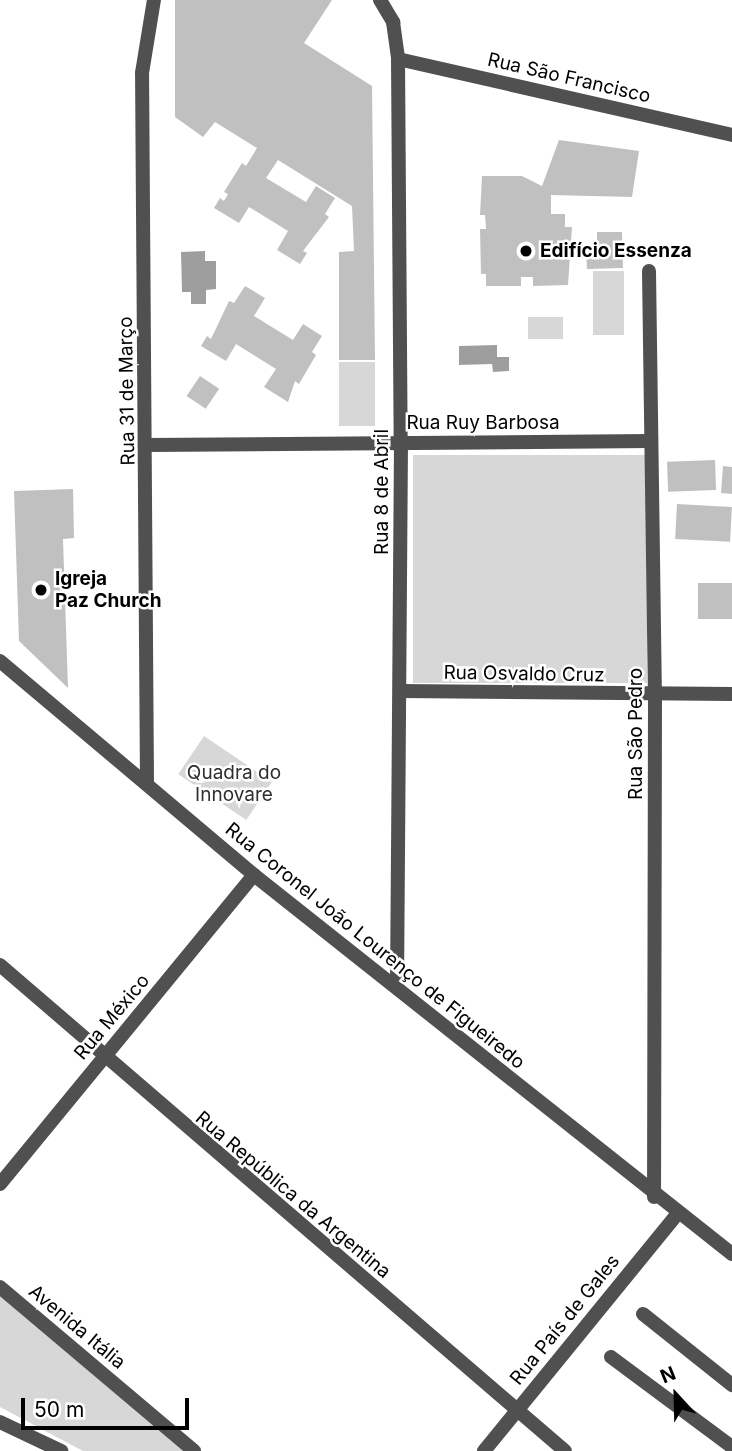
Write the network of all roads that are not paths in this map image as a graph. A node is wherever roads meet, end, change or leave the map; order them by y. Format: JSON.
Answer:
{"nodes":[{"id":1,"x":155,"y":0,"type":"edge"},
{"id":2,"x":380,"y":0,"type":"edge"},
{"id":3,"x":398,"y":59,"type":"junction"},
{"id":4,"x":732,"y":135,"type":"edge"},
{"id":5,"x":649,"y":271,"type":"dead end"},
{"id":6,"x":651,"y":441,"type":"junction"},
{"id":7,"x":401,"y":442,"type":"junction"},
{"id":8,"x":147,"y":445,"type":"junction"},
{"id":9,"x":0,"y":661,"type":"edge"},
{"id":10,"x":400,"y":691,"type":"junction"},
{"id":11,"x":732,"y":694,"type":"edge"},
{"id":12,"x":656,"y":695,"type":"junction"},
{"id":13,"x":147,"y":783,"type":"junction"},
{"id":14,"x":254,"y":876,"type":"junction"},
{"id":15,"x":0,"y":965,"type":"edge"},
{"id":16,"x":397,"y":988,"type":"junction"},
{"id":17,"x":103,"y":1058,"type":"junction"},
{"id":18,"x":0,"y":1184,"type":"edge"},
{"id":19,"x":654,"y":1196,"type":"junction"},
{"id":20,"x":677,"y":1214,"type":"junction"},
{"id":21,"x":732,"y":1254,"type":"edge"},
{"id":22,"x":0,"y":1287,"type":"edge"},
{"id":23,"x":643,"y":1314,"type":"dead end"},
{"id":24,"x":611,"y":1357,"type":"dead end"},
{"id":25,"x":732,"y":1385,"type":"edge"},
{"id":26,"x":517,"y":1411,"type":"junction"},
{"id":27,"x":0,"y":1422,"type":"edge"},
{"id":28,"x":732,"y":1447,"type":"edge"},
{"id":29,"x":61,"y":1451,"type":"edge"},
{"id":30,"x":194,"y":1451,"type":"edge"},
{"id":31,"x":484,"y":1451,"type":"edge"},
{"id":32,"x":565,"y":1451,"type":"edge"}],
"edges":[{"from":1,"to":8,"type":"street","name":"Rua 31 de Março"},
{"from":2,"to":3,"type":"street","name":"Rua 8 de Abril"},
{"from":3,"to":4,"type":"street","name":"Rua São Francisco"},
{"from":3,"to":7,"type":"street","name":"Rua 8 de Abril"},
{"from":5,"to":6,"type":"street","name":"Rua São Pedro"},
{"from":6,"to":7,"type":"street","name":"Rua Ruy Barbosa"},
{"from":6,"to":12,"type":"street","name":"Rua São Pedro"},
{"from":7,"to":8,"type":"street","name":"Rua Ruy Barbosa"},
{"from":7,"to":10,"type":"street","name":"Rua 8 de Abril"},
{"from":8,"to":13,"type":"street","name":"Rua 31 de Março"},
{"from":9,"to":13,"type":"street","name":"Rua Coronel João Lourenço de Figueiredo"},
{"from":10,"to":12,"type":"street","name":"Rua Osvaldo Cruz"},
{"from":10,"to":16,"type":"street","name":"Rua 8 de Abril"},
{"from":11,"to":12,"type":"street","name":"Rua Osvaldo Cruz"},
{"from":12,"to":19,"type":"street","name":"Rua São Pedro"},
{"from":13,"to":14,"type":"street","name":"Rua Coronel João Lourenço de Figueiredo"},
{"from":14,"to":16,"type":"street","name":"Rua Coronel João Lourenço de Figueiredo"},
{"from":14,"to":17,"type":"street","name":"Rua México"},
{"from":15,"to":17,"type":"street","name":"Rua República da Argentina"},
{"from":16,"to":19,"type":"street","name":"Rua Coronel João Lourenço de Figueiredo"},
{"from":17,"to":18,"type":"street","name":"Rua México"},
{"from":17,"to":26,"type":"street","name":"Rua República da Argentina"},
{"from":19,"to":20,"type":"street","name":"Rua Coronel João Lourenço de Figueiredo"},
{"from":20,"to":21,"type":"street","name":"Rua Coronel João Lourenço de Figueiredo"},
{"from":20,"to":26,"type":"street","name":"Rua País de Gales"},
{"from":22,"to":30,"type":"street","name":"Avenida Itália"},
{"from":23,"to":25,"type":"street"},
{"from":24,"to":28,"type":"street"},
{"from":26,"to":31,"type":"street","name":"Rua País de Gales"},
{"from":26,"to":32,"type":"street","name":"Rua República da Argentina"},
{"from":27,"to":29,"type":"street"}]}
